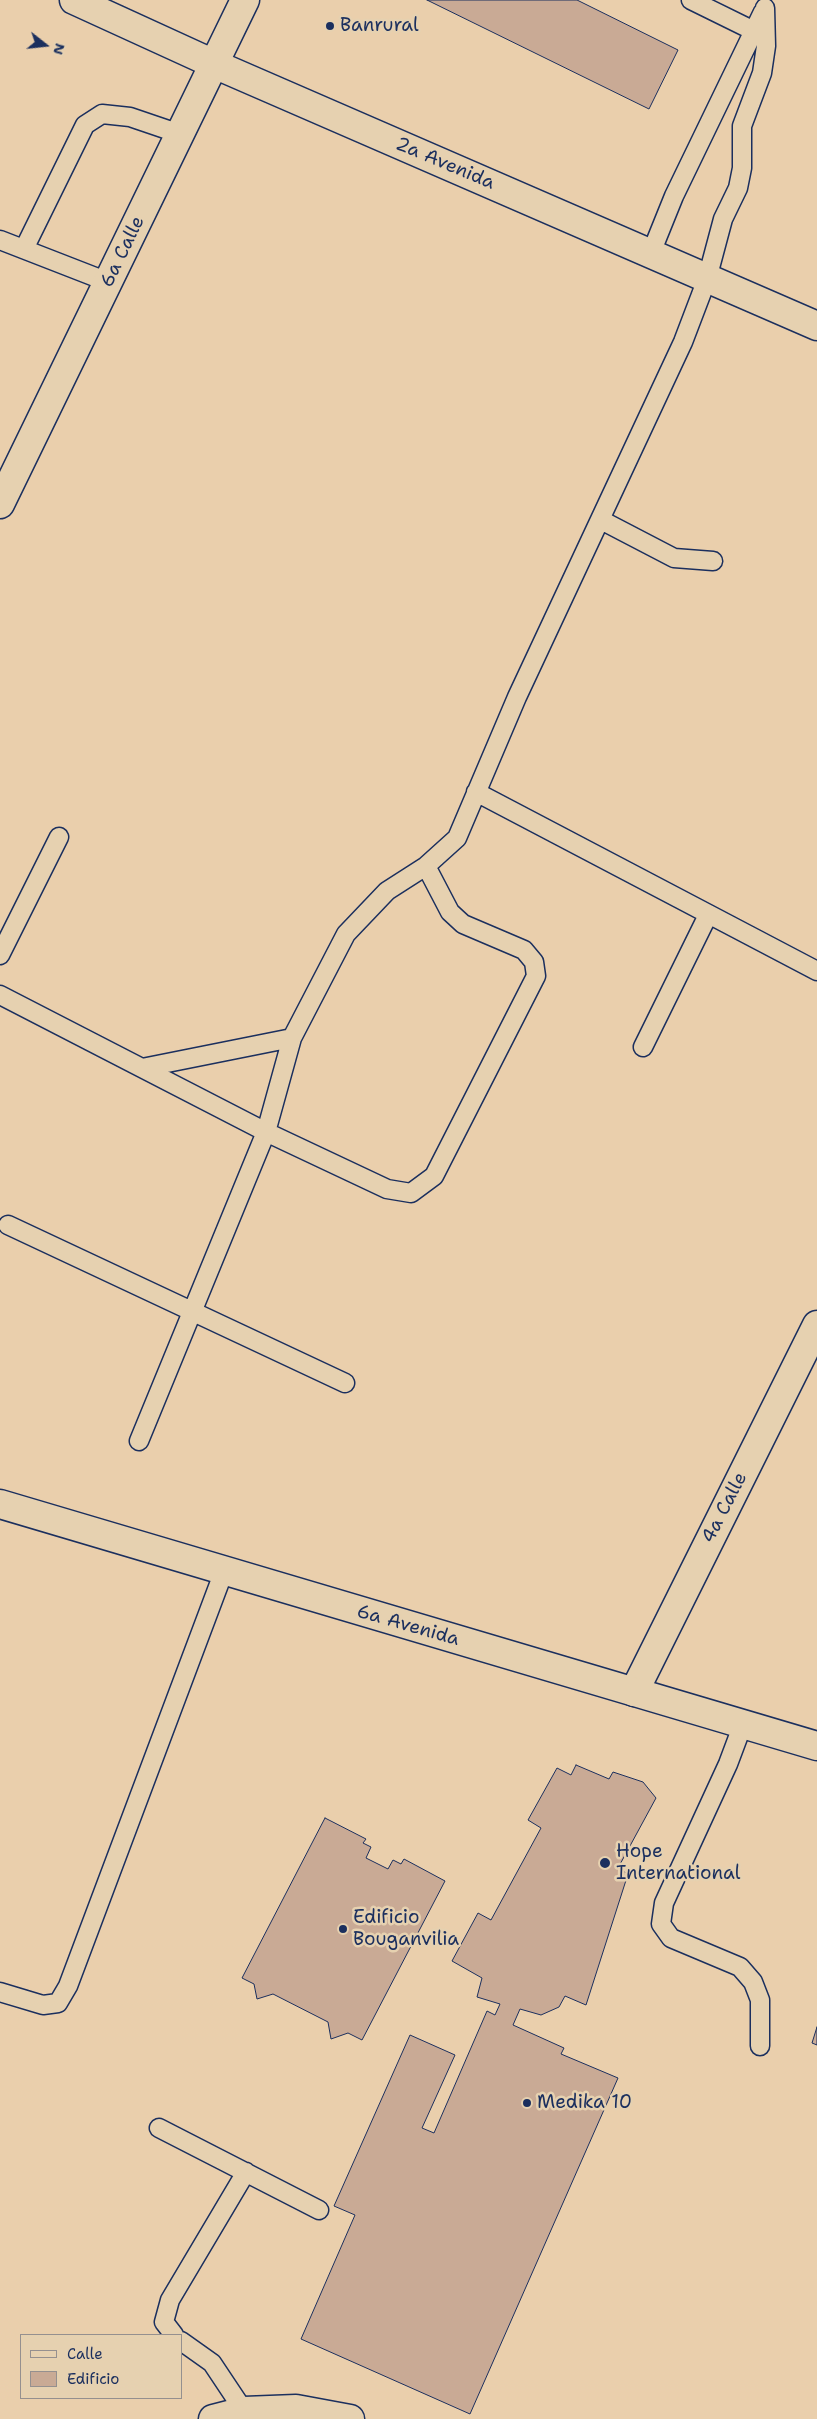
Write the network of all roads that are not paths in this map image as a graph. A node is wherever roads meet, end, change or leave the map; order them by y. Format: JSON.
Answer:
{"nodes":[{"id":1,"x":74,"y":0,"type":"edge"},
{"id":2,"x":245,"y":0,"type":"edge"},
{"id":3,"x":691,"y":0,"type":"edge"},
{"id":4,"x":766,"y":4,"type":"edge"},
{"id":5,"x":754,"y":31,"type":"junction"},
{"id":6,"x":214,"y":64,"type":"junction"},
{"id":7,"x":180,"y":134,"type":"junction"},
{"id":8,"x":0,"y":240,"type":"edge"},
{"id":9,"x":24,"y":250,"type":"junction"},
{"id":10,"x":651,"y":253,"type":"junction"},
{"id":11,"x":707,"y":279,"type":"junction"},
{"id":12,"x":108,"y":282,"type":"junction"},
{"id":13,"x":817,"y":326,"type":"edge"},
{"id":14,"x":0,"y":504,"type":"edge"},
{"id":15,"x":600,"y":520,"type":"junction"},
{"id":16,"x":714,"y":561,"type":"dead end"},
{"id":17,"x":476,"y":792,"type":"junction"},
{"id":18,"x":59,"y":836,"type":"dead end"},
{"id":19,"x":426,"y":866,"type":"junction"},
{"id":20,"x":708,"y":914,"type":"junction"},
{"id":21,"x":0,"y":955,"type":"edge"},
{"id":22,"x":817,"y":971,"type":"edge"},
{"id":23,"x":0,"y":995,"type":"edge"},
{"id":24,"x":292,"y":1038,"type":"junction"},
{"id":25,"x":643,"y":1047,"type":"dead end"},
{"id":26,"x":142,"y":1068,"type":"junction"},
{"id":27,"x":266,"y":1132,"type":"junction"},
{"id":28,"x":8,"y":1225,"type":"dead end"},
{"id":29,"x":192,"y":1310,"type":"junction"},
{"id":30,"x":817,"y":1325,"type":"edge"},
{"id":31,"x":345,"y":1383,"type":"dead end"},
{"id":32,"x":139,"y":1441,"type":"dead end"},
{"id":33,"x":0,"y":1504,"type":"edge"},
{"id":34,"x":224,"y":1571,"type":"junction"},
{"id":35,"x":634,"y":1692,"type":"junction"},
{"id":36,"x":743,"y":1724,"type":"junction"},
{"id":37,"x":817,"y":1746,"type":"edge"},
{"id":38,"x":0,"y":1992,"type":"edge"},
{"id":39,"x":760,"y":2046,"type":"dead end"},
{"id":40,"x":159,"y":2128,"type":"dead end"},
{"id":41,"x":246,"y":2172,"type":"junction"},
{"id":42,"x":319,"y":2210,"type":"dead end"},
{"id":43,"x":173,"y":2334,"type":"edge"},
{"id":44,"x":182,"y":2342,"type":"edge"},
{"id":45,"x":244,"y":2411,"type":"junction"},
{"id":46,"x":213,"y":2419,"type":"edge"},
{"id":47,"x":350,"y":2419,"type":"edge"}],
"edges":[{"from":1,"to":6,"type":"street","name":"2a Avenida"},
{"from":2,"to":6,"type":"street","name":"6a Calle"},
{"from":3,"to":5,"type":"lane"},
{"from":4,"to":5,"type":"lane"},
{"from":4,"to":11,"type":"lane"},
{"from":5,"to":10,"type":"lane"},
{"from":6,"to":7,"type":"street","name":"6a Calle"},
{"from":6,"to":10,"type":"street","name":"2a Avenida"},
{"from":7,"to":9,"type":"lane"},
{"from":7,"to":12,"type":"street","name":"6a Calle"},
{"from":8,"to":9,"type":"lane"},
{"from":9,"to":12,"type":"lane"},
{"from":10,"to":11,"type":"street","name":"2a Avenida"},
{"from":11,"to":13,"type":"street","name":"2a Avenida"},
{"from":11,"to":15,"type":"lane"},
{"from":12,"to":14,"type":"street","name":"6a Calle"},
{"from":15,"to":16,"type":"lane"},
{"from":15,"to":17,"type":"lane"},
{"from":17,"to":19,"type":"lane"},
{"from":17,"to":20,"type":"lane"},
{"from":18,"to":21,"type":"lane"},
{"from":19,"to":24,"type":"lane"},
{"from":19,"to":27,"type":"lane"},
{"from":20,"to":22,"type":"lane"},
{"from":20,"to":25,"type":"lane"},
{"from":23,"to":26,"type":"lane"},
{"from":24,"to":26,"type":"lane"},
{"from":24,"to":27,"type":"lane"},
{"from":26,"to":27,"type":"lane"},
{"from":27,"to":29,"type":"lane"},
{"from":28,"to":29,"type":"lane"},
{"from":29,"to":31,"type":"lane"},
{"from":29,"to":32,"type":"lane"},
{"from":30,"to":35,"type":"street","name":"4a Calle"},
{"from":33,"to":34,"type":"street","name":"6a Avenida"},
{"from":34,"to":35,"type":"street","name":"6a Avenida"},
{"from":34,"to":38,"type":"lane"},
{"from":35,"to":36,"type":"street","name":"6a Avenida"},
{"from":36,"to":37,"type":"street","name":"6a Avenida"},
{"from":36,"to":39,"type":"lane"},
{"from":40,"to":41,"type":"lane"},
{"from":41,"to":42,"type":"lane"},
{"from":41,"to":43,"type":"lane"},
{"from":44,"to":45,"type":"lane"},
{"from":45,"to":46,"type":"street"},
{"from":45,"to":47,"type":"street"}]}
